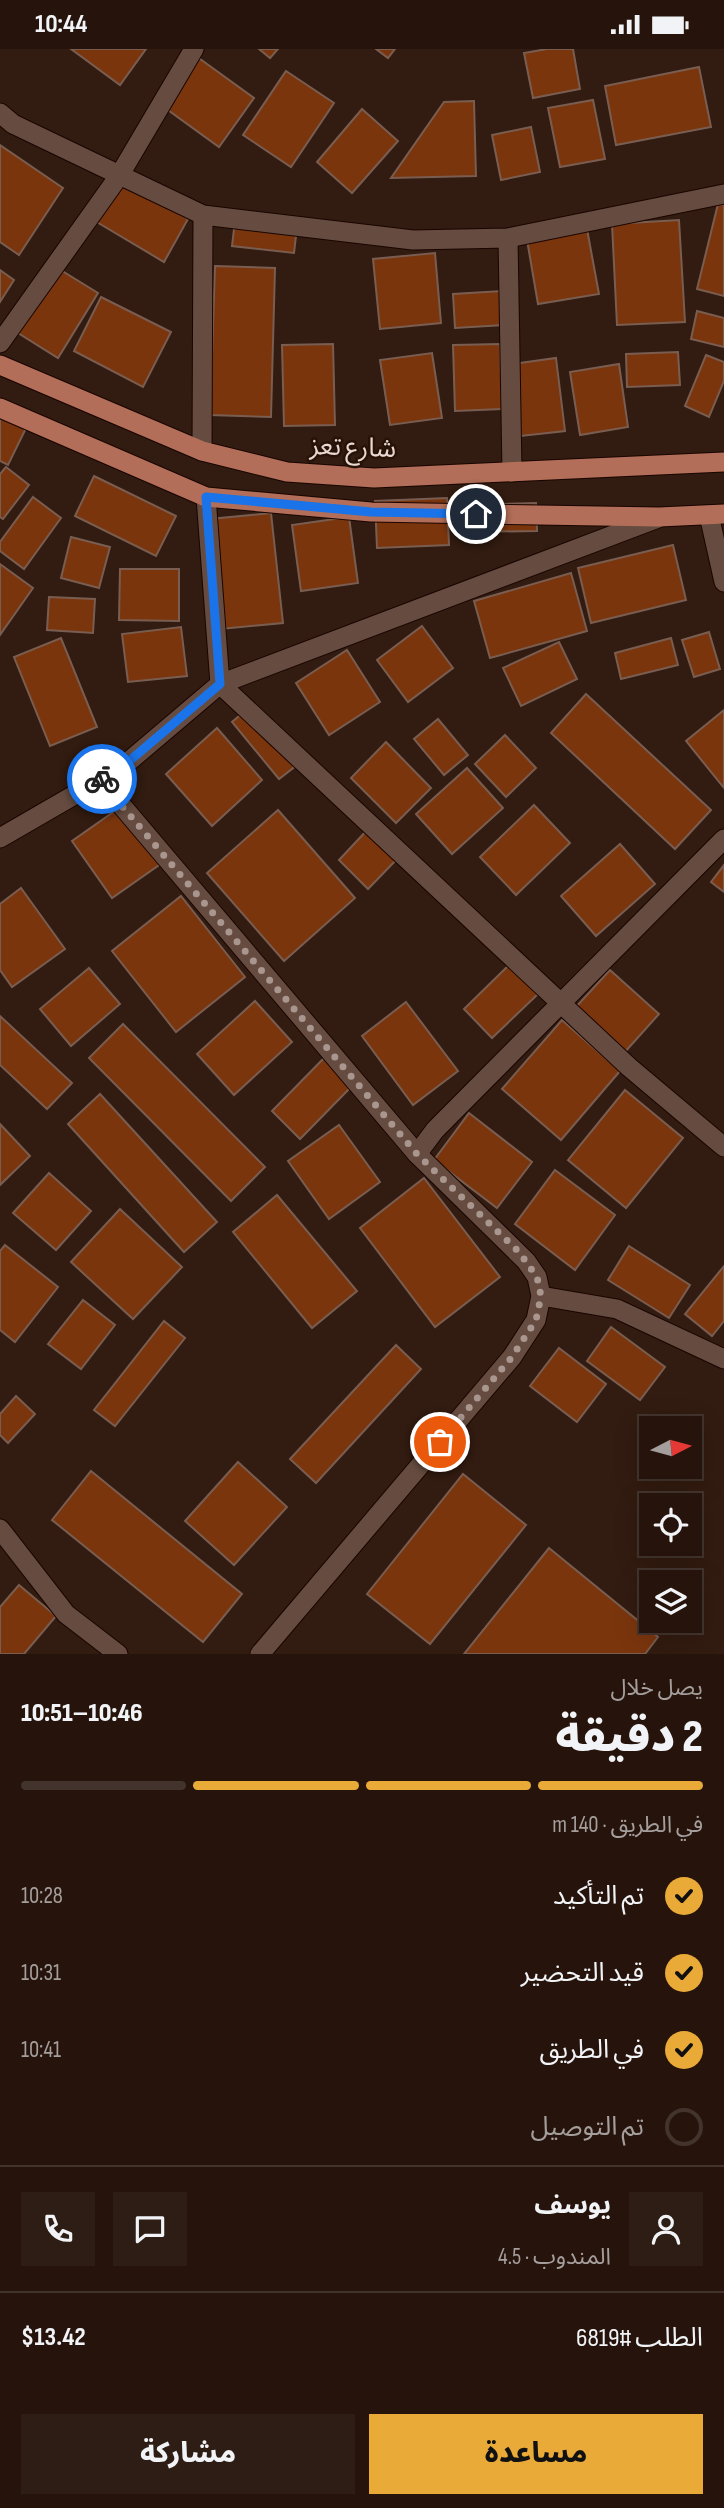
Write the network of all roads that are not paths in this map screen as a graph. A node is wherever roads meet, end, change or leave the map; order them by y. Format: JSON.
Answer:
{"nodes":[{"id":1,"x":194,"y":49,"type":"edge"},
{"id":2,"x":0,"y":113,"type":"edge"},
{"id":3,"x":119,"y":176,"type":"junction"},
{"id":4,"x":724,"y":194,"type":"edge"},
{"id":5,"x":203,"y":215,"type":"junction"},
{"id":6,"x":508,"y":238,"type":"junction"},
{"id":7,"x":0,"y":343,"type":"edge"},
{"id":8,"x":0,"y":365,"type":"edge"},
{"id":9,"x":0,"y":408,"type":"edge"},
{"id":10,"x":202,"y":451,"type":"junction"},
{"id":11,"x":724,"y":462,"type":"edge"},
{"id":12,"x":512,"y":472,"type":"junction"},
{"id":13,"x":206,"y":497,"type":"junction"},
{"id":14,"x":716,"y":515,"type":"edge"},
{"id":15,"x":659,"y":517,"type":"junction"},
{"id":16,"x":724,"y":582,"type":"edge"},
{"id":17,"x":220,"y":684,"type":"junction"},
{"id":18,"x":100,"y":780,"type":"junction"},
{"id":19,"x":0,"y":838,"type":"edge"},
{"id":20,"x":724,"y":839,"type":"edge"},
{"id":21,"x":562,"y":1003,"type":"junction"},
{"id":22,"x":724,"y":1147,"type":"edge"},
{"id":23,"x":417,"y":1154,"type":"junction"},
{"id":24,"x":541,"y":1296,"type":"junction"},
{"id":25,"x":724,"y":1359,"type":"edge"},
{"id":26,"x":0,"y":1529,"type":"edge"},
{"id":27,"x":118,"y":1654,"type":"edge"},
{"id":28,"x":260,"y":1654,"type":"edge"}],
"edges":[{"from":1,"to":3,"type":"street"},
{"from":2,"to":3,"type":"street"},
{"from":3,"to":5,"type":"street"},
{"from":3,"to":7,"type":"street"},
{"from":4,"to":6,"type":"street"},
{"from":5,"to":6,"type":"street"},
{"from":5,"to":10,"type":"street"},
{"from":6,"to":12,"type":"street"},
{"from":8,"to":10,"type":"main road","name":"شارع تعز"},
{"from":9,"to":13,"type":"main road"},
{"from":10,"to":12,"type":"main road","name":"شارع تعز"},
{"from":11,"to":12,"type":"main road","name":"شارع تعز"},
{"from":13,"to":15,"type":"main road"},
{"from":13,"to":17,"type":"street"},
{"from":14,"to":15,"type":"main road"},
{"from":14,"to":16,"type":"street"},
{"from":15,"to":17,"type":"street"},
{"from":17,"to":18,"type":"street"},
{"from":17,"to":21,"type":"street"},
{"from":18,"to":19,"type":"street"},
{"from":18,"to":23,"type":"street"},
{"from":20,"to":21,"type":"street"},
{"from":21,"to":22,"type":"street"},
{"from":21,"to":23,"type":"street"},
{"from":23,"to":24,"type":"street"},
{"from":24,"to":25,"type":"street"},
{"from":24,"to":28,"type":"street"},
{"from":26,"to":27,"type":"street"}]}
